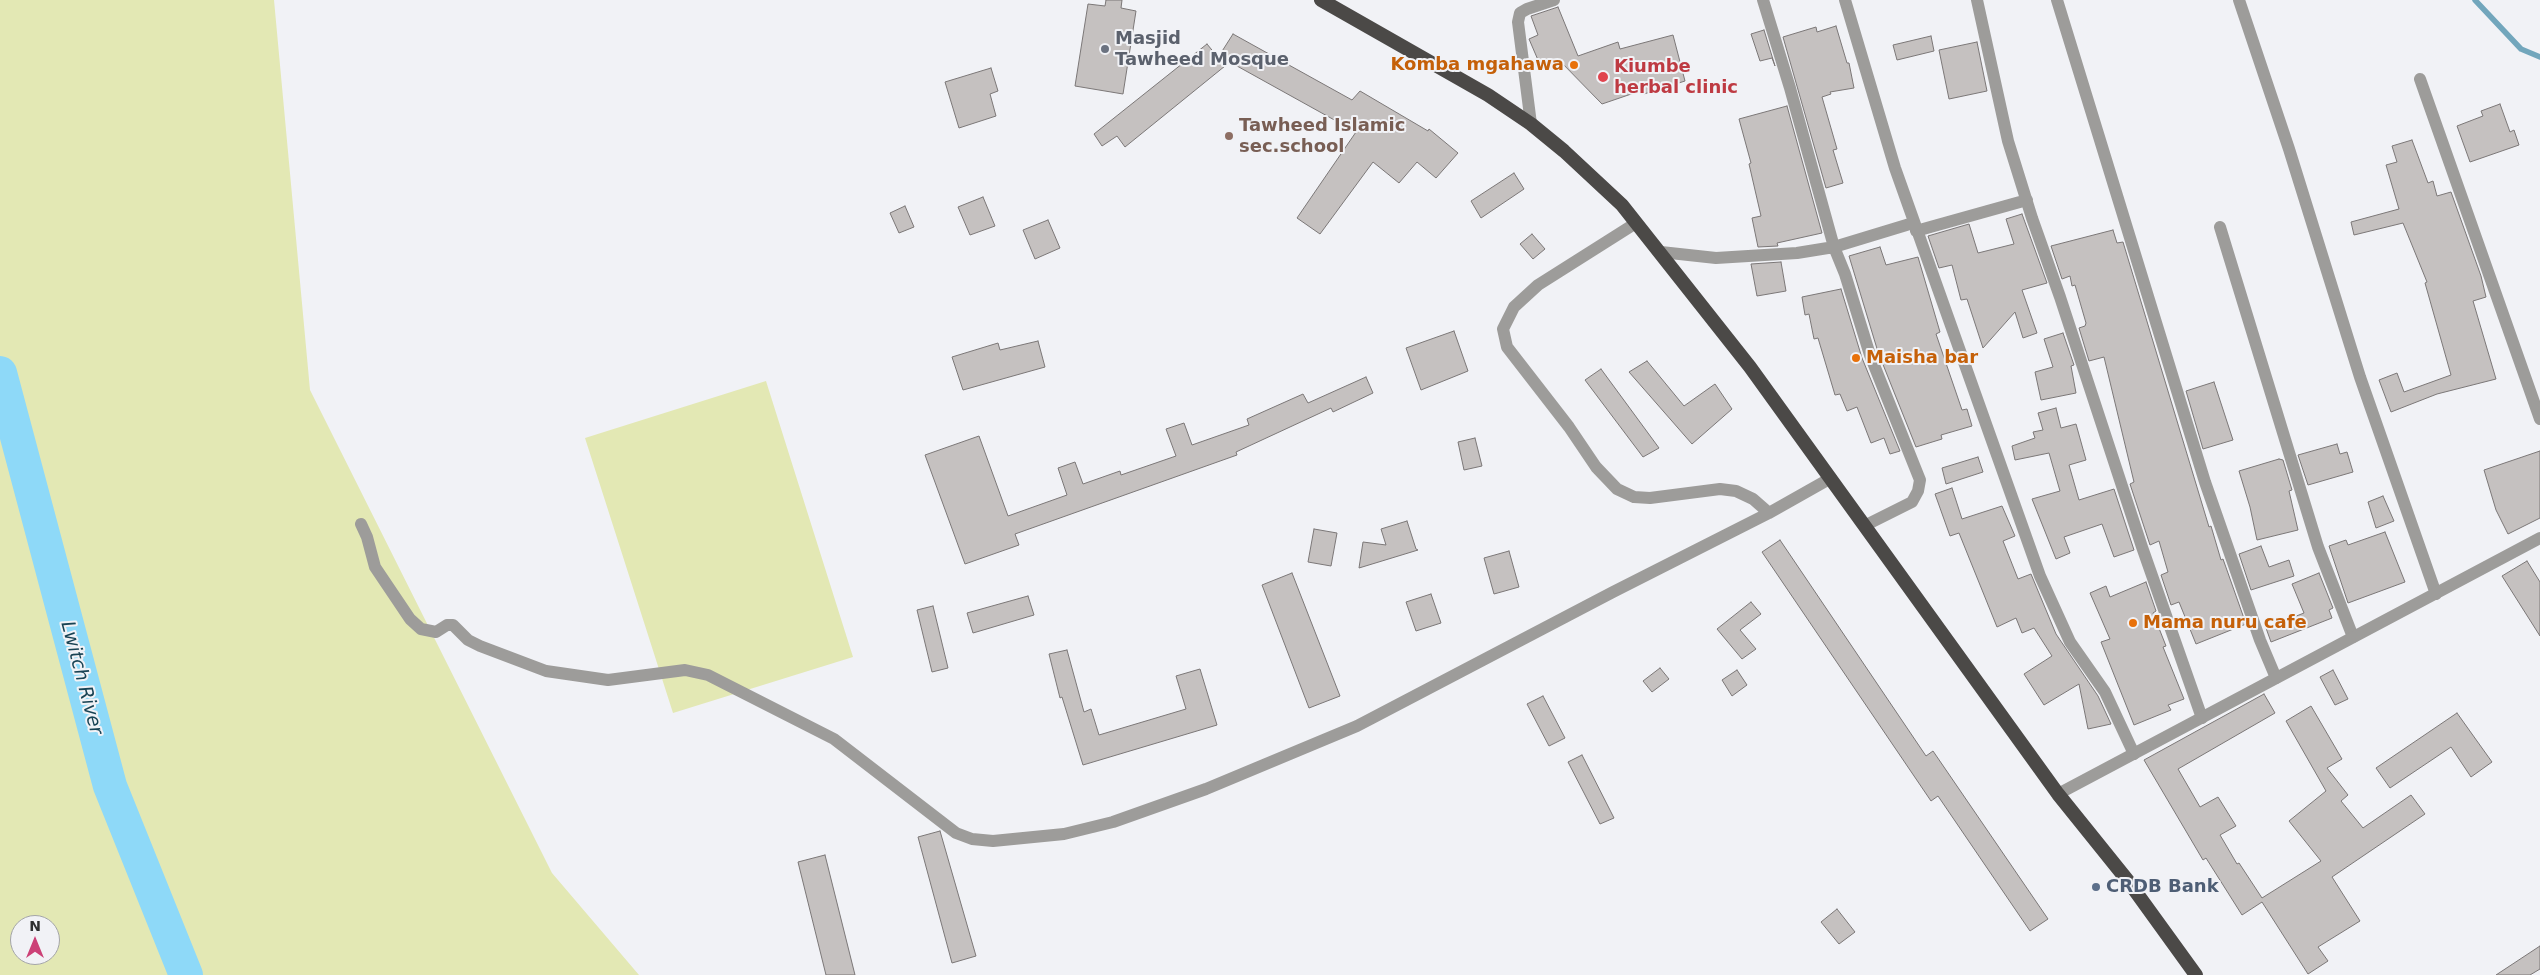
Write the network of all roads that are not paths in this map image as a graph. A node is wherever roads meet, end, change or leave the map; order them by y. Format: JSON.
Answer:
{"nodes":[{"id":1,"x":1321,"y":0,"type":"edge"},
{"id":2,"x":1554,"y":0,"type":"edge"},
{"id":3,"x":1763,"y":0,"type":"edge"},
{"id":4,"x":1845,"y":0,"type":"edge"},
{"id":5,"x":1977,"y":0,"type":"edge"},
{"id":6,"x":2057,"y":0,"type":"edge"},
{"id":7,"x":2239,"y":0,"type":"edge"},
{"id":8,"x":2420,"y":79,"type":"dead end"},
{"id":9,"x":1531,"y":124,"type":"junction"},
{"id":10,"x":2027,"y":200,"type":"junction"},
{"id":11,"x":1636,"y":223,"type":"junction"},
{"id":12,"x":1915,"y":227,"type":"junction"},
{"id":13,"x":2220,"y":228,"type":"dead end"},
{"id":14,"x":1834,"y":247,"type":"junction"},
{"id":15,"x":1661,"y":252,"type":"junction"},
{"id":16,"x":2540,"y":419,"type":"edge"},
{"id":17,"x":1830,"y":478,"type":"junction"},
{"id":18,"x":1769,"y":513,"type":"junction"},
{"id":19,"x":361,"y":524,"type":"dead end"},
{"id":20,"x":1866,"y":525,"type":"junction"},
{"id":21,"x":2540,"y":538,"type":"edge"},
{"id":22,"x":2436,"y":594,"type":"junction"},
{"id":23,"x":2353,"y":637,"type":"junction"},
{"id":24,"x":2276,"y":678,"type":"junction"},
{"id":25,"x":2202,"y":718,"type":"junction"},
{"id":26,"x":2134,"y":754,"type":"junction"},
{"id":27,"x":2058,"y":794,"type":"junction"},
{"id":28,"x":2196,"y":975,"type":"edge"}],
"edges":[{"from":1,"to":9,"type":"highway"},
{"from":2,"to":9,"type":"street"},
{"from":3,"to":14,"type":"street"},
{"from":4,"to":12,"type":"street"},
{"from":5,"to":10,"type":"street"},
{"from":6,"to":24,"type":"street"},
{"from":7,"to":22,"type":"street"},
{"from":8,"to":16,"type":"street"},
{"from":9,"to":11,"type":"highway"},
{"from":10,"to":12,"type":"street"},
{"from":10,"to":25,"type":"street"},
{"from":11,"to":15,"type":"highway"},
{"from":11,"to":18,"type":"street"},
{"from":12,"to":14,"type":"street"},
{"from":12,"to":26,"type":"street"},
{"from":13,"to":23,"type":"street"},
{"from":14,"to":15,"type":"street"},
{"from":14,"to":20,"type":"street"},
{"from":15,"to":17,"type":"highway"},
{"from":17,"to":18,"type":"street"},
{"from":17,"to":20,"type":"highway"},
{"from":18,"to":19,"type":"street"},
{"from":20,"to":27,"type":"highway"},
{"from":21,"to":22,"type":"street"},
{"from":22,"to":23,"type":"street"},
{"from":23,"to":24,"type":"street"},
{"from":24,"to":25,"type":"street"},
{"from":25,"to":26,"type":"street"},
{"from":26,"to":27,"type":"street"},
{"from":27,"to":28,"type":"highway"}]}
